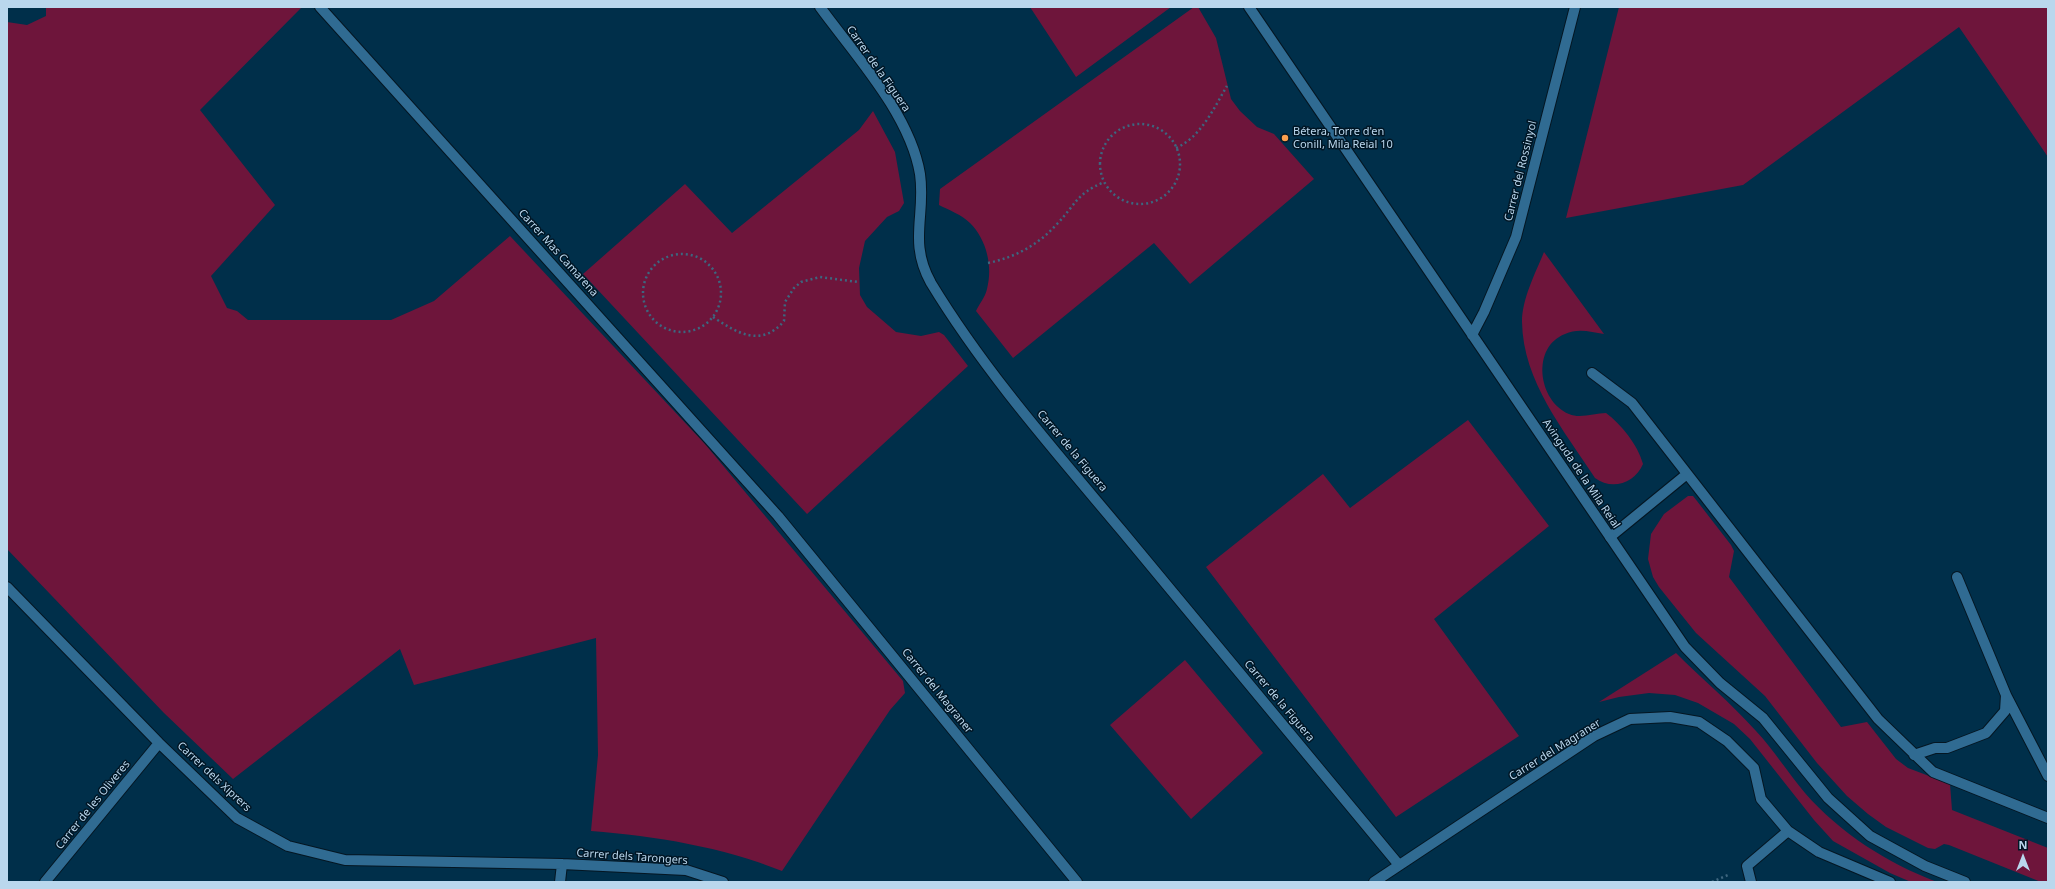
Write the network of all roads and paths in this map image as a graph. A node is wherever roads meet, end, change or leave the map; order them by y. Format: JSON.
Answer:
{"nodes":[{"id":1,"x":320,"y":7,"type":"edge"},
{"id":2,"x":820,"y":7,"type":"edge"},
{"id":3,"x":1249,"y":7,"type":"edge"},
{"id":4,"x":1575,"y":7,"type":"edge"},
{"id":5,"x":1228,"y":86,"type":"dead end"},
{"id":6,"x":1176,"y":148,"type":"junction"},
{"id":7,"x":1104,"y":182,"type":"junction"},
{"id":8,"x":988,"y":263,"type":"dead end"},
{"id":9,"x":858,"y":282,"type":"dead end"},
{"id":10,"x":713,"y":317,"type":"junction"},
{"id":11,"x":1472,"y":335,"type":"junction"},
{"id":12,"x":1592,"y":373,"type":"dead end"},
{"id":13,"x":1687,"y":474,"type":"junction"},
{"id":14,"x":778,"y":516,"type":"joint"},
{"id":15,"x":1610,"y":537,"type":"junction"},
{"id":16,"x":1957,"y":577,"type":"dead end"},
{"id":17,"x":7,"y":587,"type":"edge"},
{"id":18,"x":2006,"y":695,"type":"junction"},
{"id":19,"x":160,"y":742,"type":"junction"},
{"id":20,"x":1914,"y":755,"type":"junction"},
{"id":21,"x":2048,"y":776,"type":"edge"},
{"id":22,"x":2048,"y":818,"type":"edge"},
{"id":23,"x":1788,"y":831,"type":"junction"},
{"id":24,"x":562,"y":864,"type":"junction"},
{"id":25,"x":1400,"y":865,"type":"junction"},
{"id":26,"x":45,"y":882,"type":"edge"},
{"id":27,"x":560,"y":882,"type":"edge"},
{"id":28,"x":723,"y":882,"type":"edge"},
{"id":29,"x":1076,"y":882,"type":"edge"},
{"id":30,"x":1374,"y":882,"type":"edge"},
{"id":31,"x":1751,"y":882,"type":"edge"},
{"id":32,"x":1890,"y":882,"type":"edge"},
{"id":33,"x":1965,"y":882,"type":"edge"}],
"edges":[{"from":1,"to":14,"type":"street","name":"Carrer Mas Camarena"},
{"from":2,"to":25,"type":"street","name":"Carrer de la Figuera"},
{"from":3,"to":11,"type":"street","name":"Avinguda de la Mila Reial"},
{"from":4,"to":11,"type":"street","name":"Carrer del Rossinyol"},
{"from":5,"to":6,"type":"path"},
{"from":6,"to":7,"type":"path"},
{"from":6,"to":7,"type":"path"},
{"from":7,"to":8,"type":"path"},
{"from":9,"to":10,"type":"path"},
{"from":10,"to":10,"type":"path"},
{"from":11,"to":15,"type":"street","name":"Avinguda de la Mila Reial"},
{"from":12,"to":13,"type":"street"},
{"from":13,"to":15,"type":"street"},
{"from":13,"to":20,"type":"street"},
{"from":14,"to":29,"type":"street","name":"Carrer del Magraner"},
{"from":15,"to":33,"type":"street","name":"Avinguda de la Mila Reial"},
{"from":16,"to":18,"type":"street"},
{"from":17,"to":19,"type":"street","name":"Carrer dels Xiprers"},
{"from":18,"to":20,"type":"street"},
{"from":18,"to":21,"type":"street"},
{"from":19,"to":24,"type":"street","name":"Carrer dels Xiprers"},
{"from":19,"to":26,"type":"street","name":"Carrer de les Oliveres"},
{"from":20,"to":22,"type":"street"},
{"from":23,"to":25,"type":"street","name":"Carrer del Magraner"},
{"from":23,"to":31,"type":"street"},
{"from":23,"to":32,"type":"street","name":"Carrer del Magraner"},
{"from":24,"to":27,"type":"street"},
{"from":24,"to":28,"type":"street","name":"Carrer dels Tarongers"},
{"from":25,"to":30,"type":"street","name":"Carrer del Magraner"}]}
